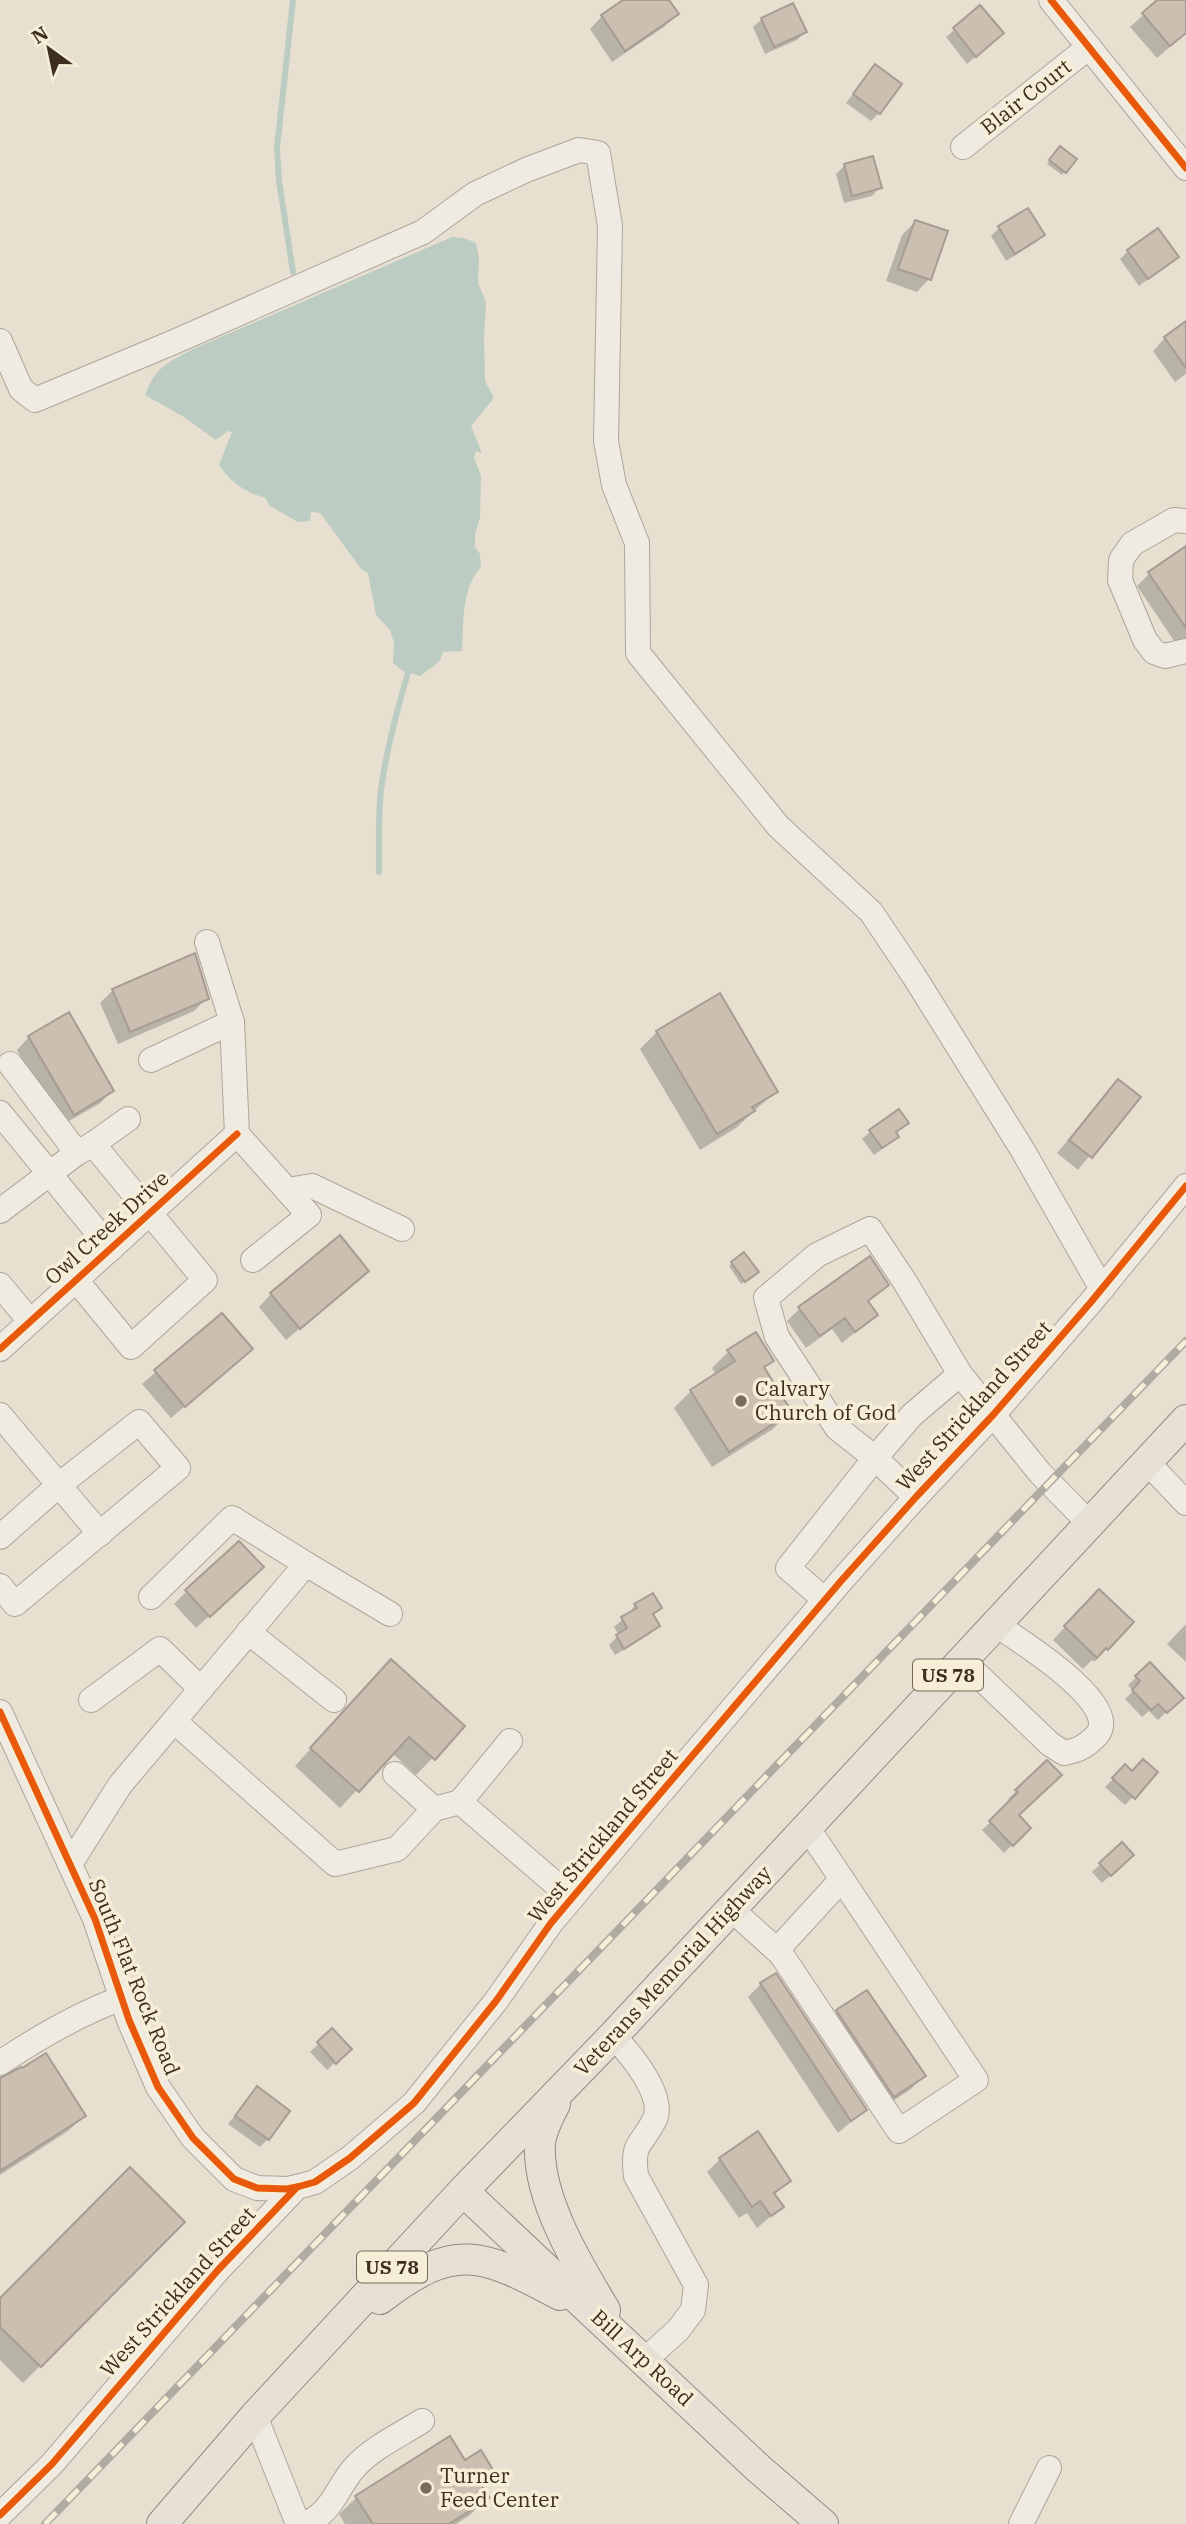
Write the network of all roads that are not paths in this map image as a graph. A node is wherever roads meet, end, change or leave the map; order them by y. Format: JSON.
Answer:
{"nodes":[{"id":1,"x":1051,"y":0,"type":"edge"},
{"id":2,"x":1089,"y":47,"type":"junction"},
{"id":3,"x":963,"y":147,"type":"dead end"},
{"id":4,"x":1186,"y":168,"type":"edge"},
{"id":5,"x":0,"y":341,"type":"edge"},
{"id":6,"x":1186,"y":521,"type":"edge"},
{"id":7,"x":1186,"y":651,"type":"edge"},
{"id":8,"x":207,"y":942,"type":"dead end"},
{"id":9,"x":232,"y":1022,"type":"junction"},
{"id":10,"x":151,"y":1060,"type":"dead end"},
{"id":11,"x":10,"y":1065,"type":"dead end"},
{"id":12,"x":0,"y":1113,"type":"edge"},
{"id":13,"x":128,"y":1119,"type":"dead end"},
{"id":14,"x":237,"y":1134,"type":"junction"},
{"id":15,"x":85,"y":1149,"type":"junction"},
{"id":16,"x":50,"y":1173,"type":"junction"},
{"id":17,"x":1186,"y":1186,"type":"edge"},
{"id":18,"x":286,"y":1190,"type":"junction"},
{"id":19,"x":0,"y":1211,"type":"edge"},
{"id":20,"x":149,"y":1214,"type":"junction"},
{"id":21,"x":402,"y":1229,"type":"dead end"},
{"id":22,"x":111,"y":1249,"type":"junction"},
{"id":23,"x":253,"y":1260,"type":"dead end"},
{"id":24,"x":76,"y":1280,"type":"junction"},
{"id":25,"x":0,"y":1285,"type":"edge"},
{"id":26,"x":1102,"y":1289,"type":"junction"},
{"id":27,"x":30,"y":1321,"type":"junction"},
{"id":28,"x":0,"y":1349,"type":"edge"},
{"id":29,"x":960,"y":1374,"type":"junction"},
{"id":30,"x":0,"y":1415,"type":"edge"},
{"id":31,"x":993,"y":1415,"type":"junction"},
{"id":32,"x":1186,"y":1420,"type":"edge"},
{"id":33,"x":875,"y":1458,"type":"junction"},
{"id":34,"x":1146,"y":1461,"type":"junction"},
{"id":35,"x":59,"y":1485,"type":"junction"},
{"id":36,"x":916,"y":1497,"type":"junction"},
{"id":37,"x":1186,"y":1503,"type":"edge"},
{"id":38,"x":1089,"y":1523,"type":"junction"},
{"id":39,"x":100,"y":1534,"type":"junction"},
{"id":40,"x":0,"y":1537,"type":"edge"},
{"id":41,"x":306,"y":1563,"type":"junction"},
{"id":42,"x":0,"y":1586,"type":"edge"},
{"id":43,"x":151,"y":1597,"type":"dead end"},
{"id":44,"x":825,"y":1600,"type":"junction"},
{"id":45,"x":390,"y":1614,"type":"dead end"},
{"id":46,"x":995,"y":1624,"type":"junction"},
{"id":47,"x":247,"y":1632,"type":"junction"},
{"id":48,"x":962,"y":1660,"type":"junction"},
{"id":49,"x":201,"y":1689,"type":"junction"},
{"id":50,"x":91,"y":1700,"type":"dead end"},
{"id":51,"x":334,"y":1700,"type":"dead end"},
{"id":52,"x":0,"y":1712,"type":"edge"},
{"id":53,"x":174,"y":1721,"type":"junction"},
{"id":54,"x":510,"y":1741,"type":"dead end"},
{"id":55,"x":396,"y":1774,"type":"dead end"},
{"id":56,"x":460,"y":1802,"type":"junction"},
{"id":57,"x":434,"y":1809,"type":"junction"},
{"id":58,"x":807,"y":1827,"type":"junction"},
{"id":59,"x":70,"y":1864,"type":"junction"},
{"id":60,"x":842,"y":1879,"type":"junction"},
{"id":61,"x":572,"y":1898,"type":"junction"},
{"id":62,"x":731,"y":1909,"type":"junction"},
{"id":63,"x":777,"y":1950,"type":"junction"},
{"id":64,"x":122,"y":1998,"type":"junction"},
{"id":65,"x":613,"y":2036,"type":"junction"},
{"id":66,"x":0,"y":2063,"type":"edge"},
{"id":67,"x":563,"y":2088,"type":"junction"},
{"id":68,"x":297,"y":2187,"type":"junction"},
{"id":69,"x":463,"y":2191,"type":"junction"},
{"id":70,"x":593,"y":2312,"type":"junction"},
{"id":71,"x":621,"y":2337,"type":"junction"},
{"id":72,"x":321,"y":2344,"type":"junction"},
{"id":73,"x":645,"y":2360,"type":"junction"},
{"id":74,"x":255,"y":2416,"type":"junction"},
{"id":75,"x":422,"y":2421,"type":"dead end"},
{"id":76,"x":1049,"y":2468,"type":"dead end"},
{"id":77,"x":0,"y":2514,"type":"edge"},
{"id":78,"x":162,"y":2524,"type":"edge"},
{"id":79,"x":298,"y":2524,"type":"edge"},
{"id":80,"x":306,"y":2524,"type":"edge"},
{"id":81,"x":823,"y":2524,"type":"edge"},
{"id":82,"x":1021,"y":2524,"type":"edge"}],
"edges":[{"from":1,"to":2,"type":"street"},
{"from":2,"to":3,"type":"street","name":"Blair Court"},
{"from":2,"to":4,"type":"street"},
{"from":5,"to":26,"type":"street"},
{"from":6,"to":7,"type":"street"},
{"from":8,"to":9,"type":"street"},
{"from":9,"to":10,"type":"street"},
{"from":9,"to":14,"type":"street"},
{"from":11,"to":15,"type":"street"},
{"from":12,"to":16,"type":"street"},
{"from":13,"to":15,"type":"street"},
{"from":14,"to":18,"type":"street"},
{"from":14,"to":20,"type":"street","name":"Owl Creek Drive"},
{"from":15,"to":16,"type":"street"},
{"from":15,"to":20,"type":"street"},
{"from":16,"to":19,"type":"street"},
{"from":16,"to":22,"type":"street"},
{"from":17,"to":26,"type":"street","name":"West Strickland Street"},
{"from":18,"to":21,"type":"street"},
{"from":18,"to":23,"type":"street"},
{"from":20,"to":22,"type":"street","name":"Owl Creek Drive"},
{"from":20,"to":24,"type":"street"},
{"from":22,"to":24,"type":"street","name":"Owl Creek Drive"},
{"from":24,"to":27,"type":"street","name":"Owl Creek Drive"},
{"from":25,"to":27,"type":"street"},
{"from":26,"to":31,"type":"street","name":"West Strickland Street"},
{"from":27,"to":28,"type":"street","name":"Owl Creek Drive"},
{"from":29,"to":31,"type":"street"},
{"from":29,"to":33,"type":"street"},
{"from":29,"to":33,"type":"street"},
{"from":30,"to":35,"type":"street"},
{"from":31,"to":36,"type":"street","name":"West Strickland Street"},
{"from":31,"to":38,"type":"street"},
{"from":32,"to":34,"type":"main road","name":"Veterans Memorial Highway","number":"US 78"},
{"from":33,"to":36,"type":"street"},
{"from":33,"to":44,"type":"street"},
{"from":34,"to":37,"type":"street"},
{"from":34,"to":38,"type":"main road","name":"Veterans Memorial Highway","number":"US 78"},
{"from":35,"to":39,"type":"street"},
{"from":35,"to":39,"type":"street"},
{"from":35,"to":40,"type":"street"},
{"from":36,"to":44,"type":"street","name":"West Strickland Street"},
{"from":38,"to":46,"type":"main road","name":"Veterans Memorial Highway","number":"US 78"},
{"from":39,"to":42,"type":"street"},
{"from":41,"to":43,"type":"street"},
{"from":41,"to":45,"type":"street"},
{"from":41,"to":47,"type":"street"},
{"from":44,"to":61,"type":"street","name":"West Strickland Street"},
{"from":46,"to":48,"type":"main road","name":"Veterans Memorial Highway","number":"US 78"},
{"from":46,"to":48,"type":"street"},
{"from":47,"to":49,"type":"street"},
{"from":47,"to":51,"type":"street"},
{"from":48,"to":58,"type":"main road","name":"Veterans Memorial Highway","number":"US 78"},
{"from":49,"to":50,"type":"street"},
{"from":49,"to":53,"type":"street"},
{"from":52,"to":59,"type":"street","name":"South Flat Rock Road"},
{"from":53,"to":57,"type":"street"},
{"from":53,"to":59,"type":"street"},
{"from":54,"to":56,"type":"street"},
{"from":55,"to":57,"type":"street"},
{"from":56,"to":57,"type":"street"},
{"from":56,"to":61,"type":"street"},
{"from":58,"to":60,"type":"street"},
{"from":58,"to":62,"type":"main road","name":"Veterans Memorial Highway","number":"US 78"},
{"from":59,"to":64,"type":"street","name":"South Flat Rock Road"},
{"from":60,"to":63,"type":"street"},
{"from":60,"to":63,"type":"street"},
{"from":61,"to":68,"type":"street","name":"West Strickland Street"},
{"from":62,"to":63,"type":"street"},
{"from":62,"to":65,"type":"main road","name":"Veterans Memorial Highway","number":"US 78"},
{"from":64,"to":66,"type":"street"},
{"from":64,"to":68,"type":"street","name":"South Flat Rock Road"},
{"from":65,"to":67,"type":"main road","name":"Veterans Memorial Highway","number":"US 78"},
{"from":65,"to":73,"type":"street"},
{"from":67,"to":69,"type":"main road","name":"Veterans Memorial Highway","number":"US 78"},
{"from":67,"to":71,"type":"main road"},
{"from":68,"to":77,"type":"street","name":"West Strickland Street"},
{"from":69,"to":70,"type":"main road","name":"Bill Arp Road"},
{"from":69,"to":72,"type":"main road","name":"Veterans Memorial Highway","number":"US 78"},
{"from":70,"to":71,"type":"main road","name":"Bill Arp Road"},
{"from":70,"to":72,"type":"main road"},
{"from":71,"to":73,"type":"main road","name":"Bill Arp Road"},
{"from":72,"to":74,"type":"main road","name":"Veterans Memorial Highway","number":"US 78"},
{"from":73,"to":81,"type":"main road","name":"Bill Arp Road"},
{"from":74,"to":78,"type":"main road","name":"Veterans Memorial Highway","number":"US 78"},
{"from":74,"to":79,"type":"street"},
{"from":75,"to":80,"type":"street"},
{"from":76,"to":82,"type":"street"}]}
